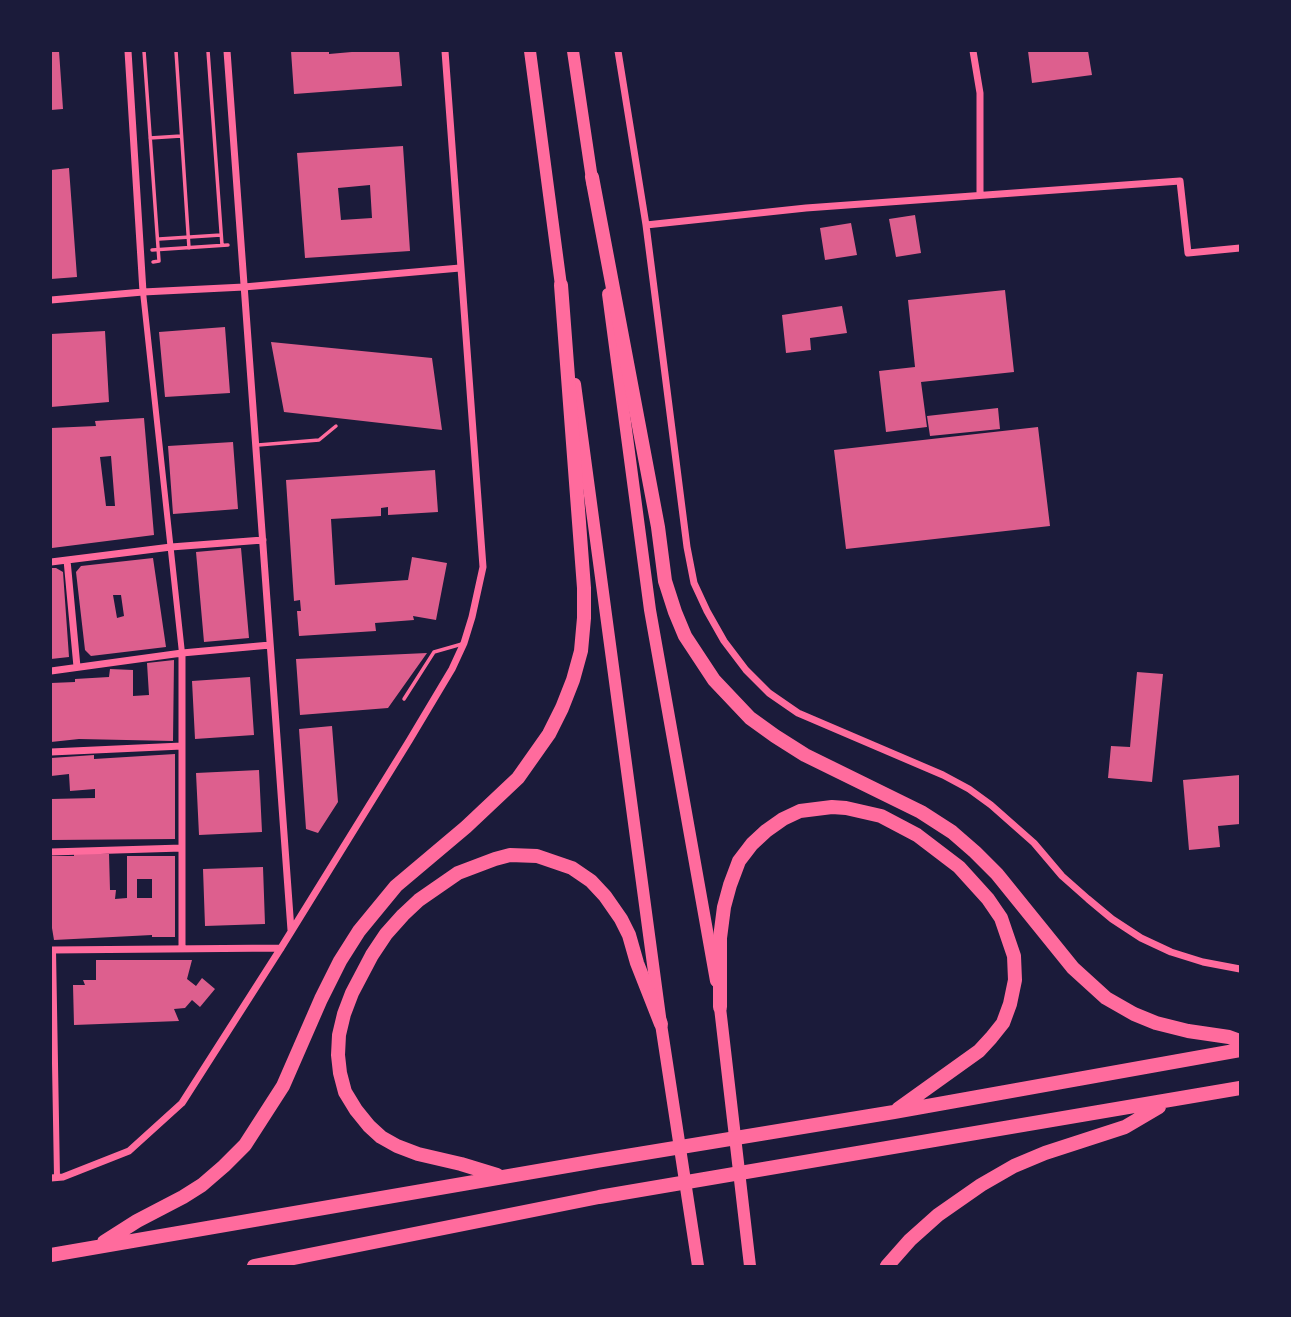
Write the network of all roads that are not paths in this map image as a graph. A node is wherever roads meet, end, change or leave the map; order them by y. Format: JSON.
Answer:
{"nodes":[{"id":1,"x":128,"y":51,"type":"edge"},
{"id":2,"x":227,"y":51,"type":"edge"},
{"id":3,"x":445,"y":51,"type":"edge"},
{"id":4,"x":530,"y":51,"type":"edge"},
{"id":5,"x":573,"y":51,"type":"edge"},
{"id":6,"x":618,"y":51,"type":"edge"},
{"id":7,"x":972,"y":51,"type":"edge"},
{"id":8,"x":592,"y":177,"type":"junction"},
{"id":9,"x":980,"y":195,"type":"junction"},
{"id":10,"x":646,"y":225,"type":"junction"},
{"id":11,"x":1240,"y":248,"type":"edge"},
{"id":12,"x":460,"y":268,"type":"junction"},
{"id":13,"x":561,"y":285,"type":"junction"},
{"id":14,"x":244,"y":287,"type":"junction"},
{"id":15,"x":143,"y":292,"type":"junction"},
{"id":16,"x":51,"y":300,"type":"edge"},
{"id":17,"x":336,"y":426,"type":"dead end"},
{"id":18,"x":256,"y":445,"type":"junction"},
{"id":19,"x":263,"y":540,"type":"junction"},
{"id":20,"x":171,"y":547,"type":"junction"},
{"id":21,"x":67,"y":560,"type":"junction"},
{"id":22,"x":51,"y":562,"type":"edge"},
{"id":23,"x":464,"y":643,"type":"junction"},
{"id":24,"x":270,"y":645,"type":"junction"},
{"id":25,"x":182,"y":653,"type":"junction"},
{"id":26,"x":77,"y":667,"type":"junction"},
{"id":27,"x":51,"y":671,"type":"edge"},
{"id":28,"x":404,"y":699,"type":"dead end"},
{"id":29,"x":182,"y":746,"type":"junction"},
{"id":30,"x":51,"y":752,"type":"edge"},
{"id":31,"x":182,"y":848,"type":"junction"},
{"id":32,"x":51,"y":852,"type":"edge"},
{"id":33,"x":291,"y":930,"type":"junction"},
{"id":34,"x":281,"y":948,"type":"junction"},
{"id":35,"x":182,"y":949,"type":"junction"},
{"id":36,"x":52,"y":950,"type":"edge"},
{"id":37,"x":1240,"y":969,"type":"edge"},
{"id":38,"x":720,"y":1006,"type":"junction"},
{"id":39,"x":661,"y":1024,"type":"junction"},
{"id":40,"x":1240,"y":1041,"type":"edge"},
{"id":41,"x":1240,"y":1050,"type":"edge"},
{"id":42,"x":1240,"y":1088,"type":"edge"},
{"id":43,"x":1170,"y":1101,"type":"junction"},
{"id":44,"x":894,"y":1111,"type":"junction"},
{"id":45,"x":54,"y":1177,"type":"edge"},
{"id":46,"x":502,"y":1177,"type":"junction"},
{"id":47,"x":97,"y":1246,"type":"junction"},
{"id":48,"x":51,"y":1255,"type":"edge"},
{"id":49,"x":254,"y":1266,"type":"edge"},
{"id":50,"x":698,"y":1266,"type":"edge"},
{"id":51,"x":750,"y":1266,"type":"edge"},
{"id":52,"x":887,"y":1266,"type":"edge"}],
"edges":[{"from":1,"to":15,"type":"street"},
{"from":2,"to":14,"type":"street"},
{"from":3,"to":12,"type":"street"},
{"from":4,"to":13,"type":"main road"},
{"from":5,"to":8,"type":"main road"},
{"from":6,"to":10,"type":"street"},
{"from":7,"to":9,"type":"street"},
{"from":8,"to":38,"type":"main road"},
{"from":8,"to":40,"type":"highway"},
{"from":9,"to":10,"type":"street"},
{"from":9,"to":11,"type":"street"},
{"from":10,"to":37,"type":"street"},
{"from":12,"to":14,"type":"street"},
{"from":12,"to":23,"type":"street"},
{"from":13,"to":39,"type":"main road"},
{"from":13,"to":47,"type":"highway"},
{"from":14,"to":15,"type":"street"},
{"from":14,"to":18,"type":"street"},
{"from":15,"to":16,"type":"street"},
{"from":15,"to":20,"type":"street"},
{"from":17,"to":18,"type":"lane"},
{"from":18,"to":19,"type":"street"},
{"from":19,"to":20,"type":"street"},
{"from":19,"to":24,"type":"street"},
{"from":20,"to":21,"type":"street"},
{"from":20,"to":25,"type":"street"},
{"from":21,"to":22,"type":"street"},
{"from":21,"to":26,"type":"street"},
{"from":23,"to":28,"type":"lane"},
{"from":23,"to":33,"type":"street"},
{"from":24,"to":25,"type":"street"},
{"from":24,"to":33,"type":"street"},
{"from":25,"to":26,"type":"street"},
{"from":25,"to":29,"type":"street"},
{"from":26,"to":27,"type":"street"},
{"from":29,"to":30,"type":"street"},
{"from":29,"to":31,"type":"street"},
{"from":31,"to":32,"type":"street"},
{"from":31,"to":35,"type":"street"},
{"from":33,"to":34,"type":"street"},
{"from":34,"to":35,"type":"street"},
{"from":34,"to":45,"type":"street"},
{"from":35,"to":36,"type":"street"},
{"from":36,"to":45,"type":"street"},
{"from":38,"to":44,"type":"highway"},
{"from":38,"to":51,"type":"main road"},
{"from":39,"to":46,"type":"highway"},
{"from":39,"to":50,"type":"main road"},
{"from":41,"to":44,"type":"highway"},
{"from":42,"to":43,"type":"highway"},
{"from":43,"to":49,"type":"highway"},
{"from":43,"to":52,"type":"highway"},
{"from":44,"to":46,"type":"highway"},
{"from":46,"to":47,"type":"highway"},
{"from":47,"to":48,"type":"highway"}]}
